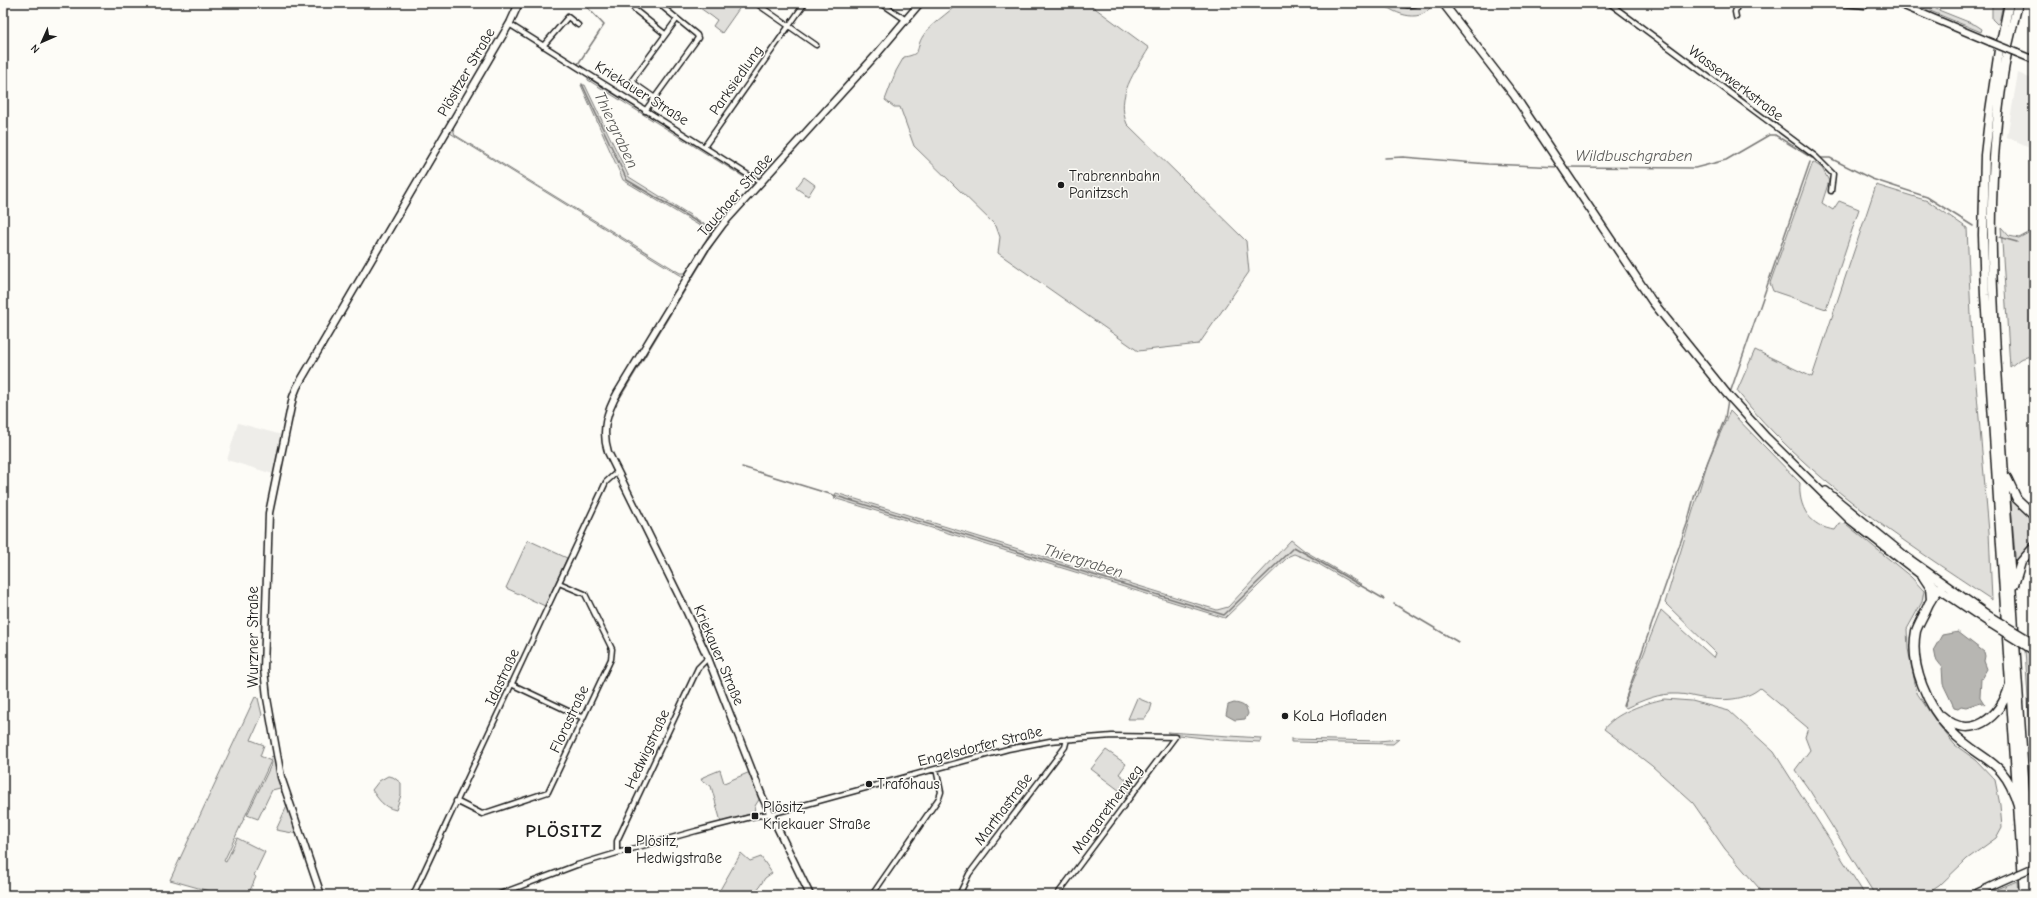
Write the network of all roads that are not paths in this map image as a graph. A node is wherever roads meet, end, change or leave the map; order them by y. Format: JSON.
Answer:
{"nodes":[{"id":1,"x":519,"y":3,"type":"edge"},
{"id":2,"x":634,"y":3,"type":"edge"},
{"id":3,"x":661,"y":3,"type":"edge"},
{"id":4,"x":805,"y":3,"type":"edge"},
{"id":5,"x":881,"y":3,"type":"edge"},
{"id":6,"x":920,"y":3,"type":"edge"},
{"id":7,"x":1398,"y":3,"type":"edge"},
{"id":8,"x":1420,"y":3,"type":"edge"},
{"id":9,"x":1443,"y":3,"type":"edge"},
{"id":10,"x":1609,"y":3,"type":"edge"},
{"id":11,"x":1738,"y":3,"type":"edge"},
{"id":12,"x":1834,"y":3,"type":"edge"},
{"id":13,"x":1898,"y":3,"type":"edge"},
{"id":14,"x":2009,"y":3,"type":"edge"},
{"id":15,"x":2018,"y":3,"type":"edge"},
{"id":16,"x":760,"y":6,"type":"dead end"},
{"id":17,"x":1865,"y":6,"type":"dead end"},
{"id":18,"x":1736,"y":17,"type":"dead end"},
{"id":19,"x":676,"y":19,"type":"junction"},
{"id":20,"x":906,"y":20,"type":"junction"},
{"id":21,"x":509,"y":24,"type":"junction"},
{"id":22,"x":578,"y":25,"type":"dead end"},
{"id":23,"x":788,"y":27,"type":"junction"},
{"id":24,"x":665,"y":34,"type":"junction"},
{"id":25,"x":816,"y":45,"type":"dead end"},
{"id":26,"x":543,"y":46,"type":"junction"},
{"id":27,"x":2004,"y":47,"type":"junction"},
{"id":28,"x":2034,"y":60,"type":"edge"},
{"id":29,"x":655,"y":98,"type":"junction"},
{"id":30,"x":645,"y":111,"type":"junction"},
{"id":31,"x":704,"y":147,"type":"junction"},
{"id":32,"x":762,"y":183,"type":"junction"},
{"id":33,"x":1830,"y":191,"type":"dead end"},
{"id":34,"x":293,"y":397,"type":"joint"},
{"id":35,"x":604,"y":427,"type":"joint"},
{"id":36,"x":2004,"y":466,"type":"junction"},
{"id":37,"x":617,"y":472,"type":"junction"},
{"id":38,"x":1812,"y":481,"type":"junction"},
{"id":39,"x":2034,"y":515,"type":"edge"},
{"id":40,"x":2034,"y":547,"type":"edge"},
{"id":41,"x":1924,"y":578,"type":"junction"},
{"id":42,"x":559,"y":583,"type":"junction"},
{"id":43,"x":1943,"y":588,"type":"junction"},
{"id":44,"x":2012,"y":595,"type":"junction"},
{"id":45,"x":1931,"y":600,"type":"junction"},
{"id":46,"x":1922,"y":618,"type":"junction"},
{"id":47,"x":2006,"y":622,"type":"dead end"},
{"id":48,"x":2014,"y":628,"type":"dead end"},
{"id":49,"x":2007,"y":638,"type":"dead end"},
{"id":50,"x":2015,"y":643,"type":"dead end"},
{"id":51,"x":2032,"y":646,"type":"edge"},
{"id":52,"x":708,"y":658,"type":"junction"},
{"id":53,"x":2010,"y":680,"type":"junction"},
{"id":54,"x":511,"y":684,"type":"junction"},
{"id":55,"x":1937,"y":712,"type":"junction"},
{"id":56,"x":582,"y":718,"type":"junction"},
{"id":57,"x":1174,"y":737,"type":"joint"},
{"id":58,"x":1067,"y":739,"type":"junction"},
{"id":59,"x":936,"y":769,"type":"junction"},
{"id":60,"x":456,"y":801,"type":"junction"},
{"id":61,"x":2018,"y":805,"type":"junction"},
{"id":62,"x":771,"y":814,"type":"junction"},
{"id":63,"x":617,"y":853,"type":"junction"},
{"id":64,"x":2034,"y":867,"type":"edge"},
{"id":65,"x":321,"y":895,"type":"edge"},
{"id":66,"x":413,"y":895,"type":"edge"},
{"id":67,"x":497,"y":895,"type":"edge"},
{"id":68,"x":810,"y":895,"type":"edge"},
{"id":69,"x":872,"y":895,"type":"edge"},
{"id":70,"x":959,"y":895,"type":"edge"},
{"id":71,"x":1057,"y":895,"type":"edge"},
{"id":72,"x":1972,"y":895,"type":"edge"},
{"id":73,"x":2024,"y":895,"type":"edge"},
{"id":74,"x":2032,"y":895,"type":"edge"}],
"edges":[{"from":1,"to":21,"type":"street","name":"Plösitzer Straße"},
{"from":2,"to":24,"type":"street"},
{"from":3,"to":19,"type":"street"},
{"from":4,"to":23,"type":"street","name":"Parksiedlung"},
{"from":5,"to":20,"type":"street"},
{"from":6,"to":20,"type":"street","name":"Tauchaer Straße"},
{"from":7,"to":8,"type":"street"},
{"from":9,"to":38,"type":"main road"},
{"from":10,"to":33,"type":"street","name":"Wasserwerkstraße"},
{"from":11,"to":18,"type":"street"},
{"from":12,"to":17,"type":"street"},
{"from":13,"to":28,"type":"street","bridge":true},
{"from":14,"to":27,"type":"highway"},
{"from":15,"to":27,"type":"highway"},
{"from":16,"to":23,"type":"street"},
{"from":19,"to":24,"type":"street"},
{"from":19,"to":29,"type":"street"},
{"from":20,"to":32,"type":"street","name":"Tauchaer Straße"},
{"from":21,"to":26,"type":"street","name":"Kriekauer Straße"},
{"from":21,"to":34,"type":"street","name":"Plösitzer Straße"},
{"from":22,"to":26,"type":"street"},
{"from":23,"to":25,"type":"street"},
{"from":23,"to":31,"type":"street","name":"Parksiedlung"},
{"from":24,"to":29,"type":"street"},
{"from":26,"to":30,"type":"street","name":"Kriekauer Straße"},
{"from":27,"to":36,"type":"highway"},
{"from":27,"to":47,"type":"highway"},
{"from":29,"to":30,"type":"street"},
{"from":30,"to":31,"type":"street","name":"Kriekauer Straße"},
{"from":31,"to":32,"type":"street","name":"Kriekauer Straße"},
{"from":32,"to":35,"type":"street","name":"Tauchaer Straße"},
{"from":34,"to":65,"type":"street","name":"Wurzner Straße"},
{"from":35,"to":37,"type":"street","name":"Kriekauer Straße"},
{"from":36,"to":39,"type":"highway"},
{"from":36,"to":44,"type":"highway"},
{"from":37,"to":42,"type":"street","name":"Idastraße"},
{"from":37,"to":52,"type":"street","name":"Kriekauer Straße"},
{"from":38,"to":41,"type":"main road"},
{"from":38,"to":43,"type":"main road"},
{"from":40,"to":44,"type":"highway"},
{"from":41,"to":43,"type":"main road"},
{"from":41,"to":45,"type":"highway"},
{"from":42,"to":54,"type":"street","name":"Idastraße"},
{"from":42,"to":56,"type":"street","name":"Florastraße"},
{"from":43,"to":45,"type":"highway"},
{"from":43,"to":46,"type":"highway"},
{"from":43,"to":51,"type":"main road","bridge":true},
{"from":44,"to":48,"type":"highway"},
{"from":45,"to":46,"type":"highway"},
{"from":46,"to":55,"type":"highway"},
{"from":49,"to":53,"type":"highway"},
{"from":50,"to":74,"type":"highway"},
{"from":52,"to":62,"type":"street","name":"Kriekauer Straße"},
{"from":52,"to":63,"type":"street","name":"Hedwigstraße"},
{"from":53,"to":55,"type":"highway"},
{"from":53,"to":61,"type":"highway"},
{"from":54,"to":56,"type":"street"},
{"from":54,"to":60,"type":"street","name":"Idastraße"},
{"from":55,"to":61,"type":"highway"},
{"from":56,"to":60,"type":"street","name":"Florastraße"},
{"from":57,"to":58,"type":"street","name":"Engelsdorfer Straße"},
{"from":57,"to":71,"type":"street","name":"Margarethenweg"},
{"from":58,"to":59,"type":"street","name":"Engelsdorfer Straße"},
{"from":58,"to":70,"type":"street","name":"Marthastraße"},
{"from":59,"to":62,"type":"street","name":"Engelsdorfer Straße"},
{"from":59,"to":69,"type":"street"},
{"from":60,"to":66,"type":"street","name":"Idastraße"},
{"from":61,"to":73,"type":"highway"},
{"from":62,"to":63,"type":"street","name":"Engelsdorfer Straße"},
{"from":62,"to":68,"type":"street","name":"Kriekauer Straße"},
{"from":63,"to":67,"type":"street","name":"Engelsdorfer Straße"},
{"from":64,"to":72,"type":"street","bridge":true}]}
